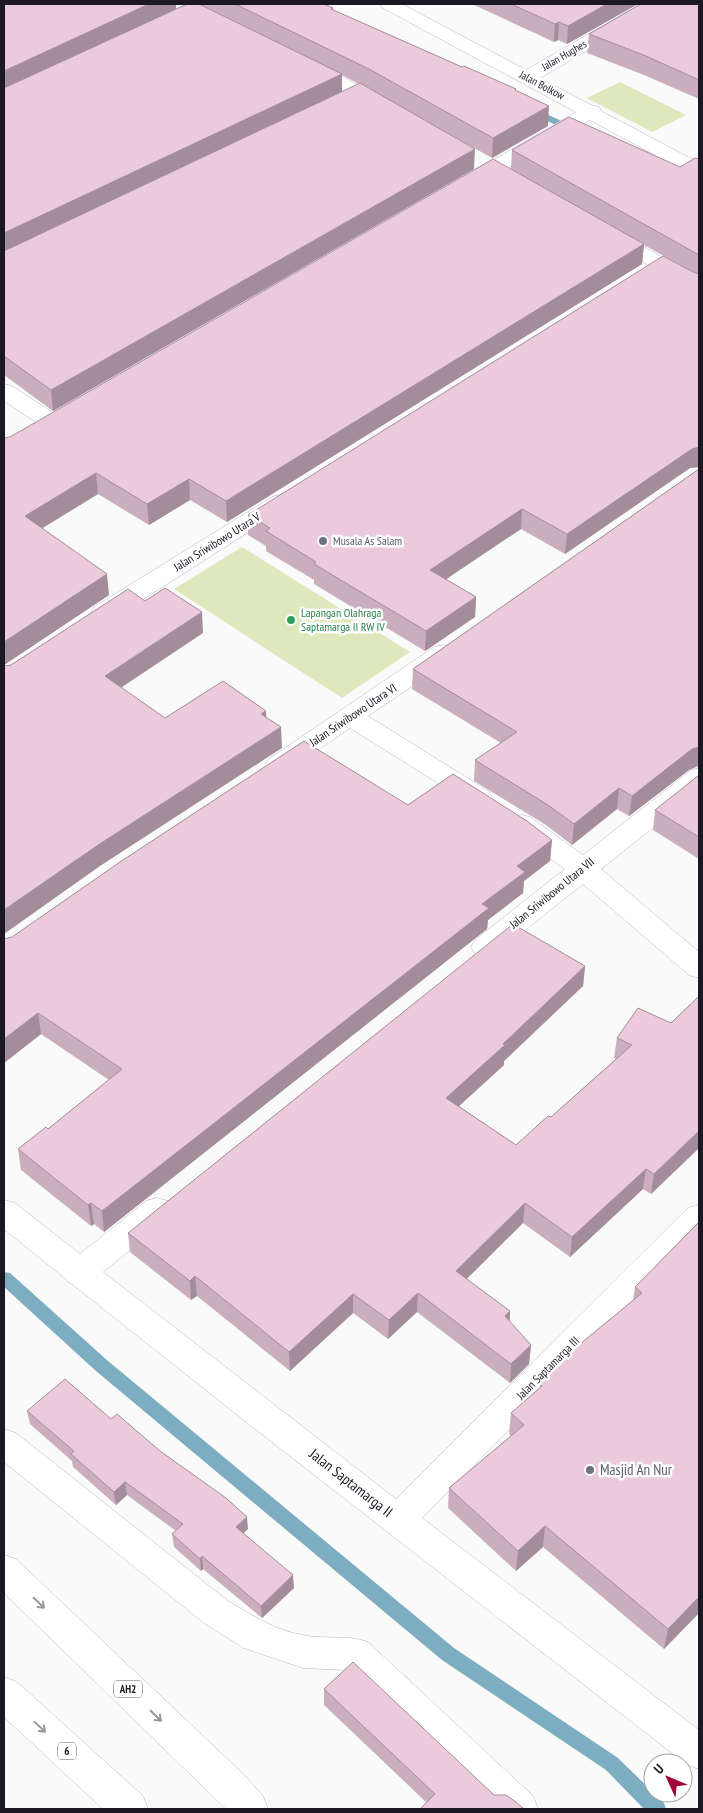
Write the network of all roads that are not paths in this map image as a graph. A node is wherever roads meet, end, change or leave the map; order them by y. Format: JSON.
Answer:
{"nodes":[{"id":1,"x":389,"y":4,"type":"edge"},
{"id":2,"x":654,"y":4,"type":"edge"},
{"id":3,"x":289,"y":57,"type":"edge"},
{"id":4,"x":526,"y":77,"type":"junction"},
{"id":5,"x":361,"y":94,"type":"junction"},
{"id":6,"x":343,"y":102,"type":"edge"},
{"id":7,"x":586,"y":115,"type":"junction"},
{"id":8,"x":402,"y":117,"type":"edge"},
{"id":9,"x":698,"y":168,"type":"edge"},
{"id":10,"x":449,"y":194,"type":"edge"},
{"id":11,"x":592,"y":225,"type":"edge"},
{"id":12,"x":699,"y":286,"type":"edge"},
{"id":13,"x":4,"y":391,"type":"edge"},
{"id":14,"x":53,"y":423,"type":"edge"},
{"id":15,"x":297,"y":492,"type":"edge"},
{"id":16,"x":85,"y":625,"type":"edge"},
{"id":17,"x":464,"y":638,"type":"edge"},
{"id":18,"x":351,"y":717,"type":"junction"},
{"id":19,"x":260,"y":777,"type":"edge"},
{"id":20,"x":699,"y":777,"type":"edge"},
{"id":21,"x":583,"y":868,"type":"junction"},
{"id":22,"x":466,"y":962,"type":"edge"},
{"id":23,"x":699,"y":968,"type":"edge"},
{"id":24,"x":180,"y":1192,"type":"edge"},
{"id":25,"x":4,"y":1212,"type":"edge"},
{"id":26,"x":699,"y":1217,"type":"edge"},
{"id":27,"x":79,"y":1273,"type":"junction"},
{"id":28,"x":4,"y":1443,"type":"edge"},
{"id":29,"x":398,"y":1520,"type":"junction"},
{"id":30,"x":4,"y":1570,"type":"edge"},
{"id":31,"x":4,"y":1694,"type":"edge"},
{"id":32,"x":695,"y":1742,"type":"edge"},
{"id":33,"x":130,"y":1809,"type":"edge"},
{"id":34,"x":250,"y":1809,"type":"edge"},
{"id":35,"x":520,"y":1809,"type":"edge"}],
"edges":[{"from":1,"to":4,"type":"main road","name":"Jalan Bolkow"},
{"from":2,"to":4,"type":"main road","name":"Jalan Hughes"},
{"from":3,"to":5,"type":"main road"},
{"from":4,"to":7,"type":"main road","name":"Jalan Bolkow"},
{"from":5,"to":6,"type":"main road"},
{"from":5,"to":8,"type":"main road"},
{"from":7,"to":9,"type":"main road","name":"Jalan Bolkow"},
{"from":7,"to":10,"type":"main road"},
{"from":11,"to":12,"type":"main road"},
{"from":13,"to":14,"type":"main road"},
{"from":15,"to":16,"type":"main road","name":"Jalan Sriwibowo Utara V"},
{"from":17,"to":18,"type":"main road","name":"Jalan Sriwibowo Utara VI"},
{"from":18,"to":19,"type":"main road","name":"Jalan Sriwibowo Utara VI"},
{"from":18,"to":21,"type":"main road"},
{"from":20,"to":21,"type":"main road","name":"Jalan Sriwibowo Utara VII"},
{"from":21,"to":22,"type":"main road","name":"Jalan Sriwibowo Utara VII"},
{"from":21,"to":23,"type":"main road"},
{"from":24,"to":27,"type":"main road"},
{"from":25,"to":27,"type":"main road","name":"Jalan Saptamarga II"},
{"from":26,"to":29,"type":"main road","name":"Jalan Saptamarga III"},
{"from":27,"to":29,"type":"main road","name":"Jalan Saptamarga II"},
{"from":28,"to":35,"type":"main road"},
{"from":29,"to":32,"type":"main road","name":"Jalan Saptamarga II"},
{"from":30,"to":34,"type":"main road","number":"AH2","one_way":true},
{"from":31,"to":33,"type":"main road","number":"6","one_way":true}]}
